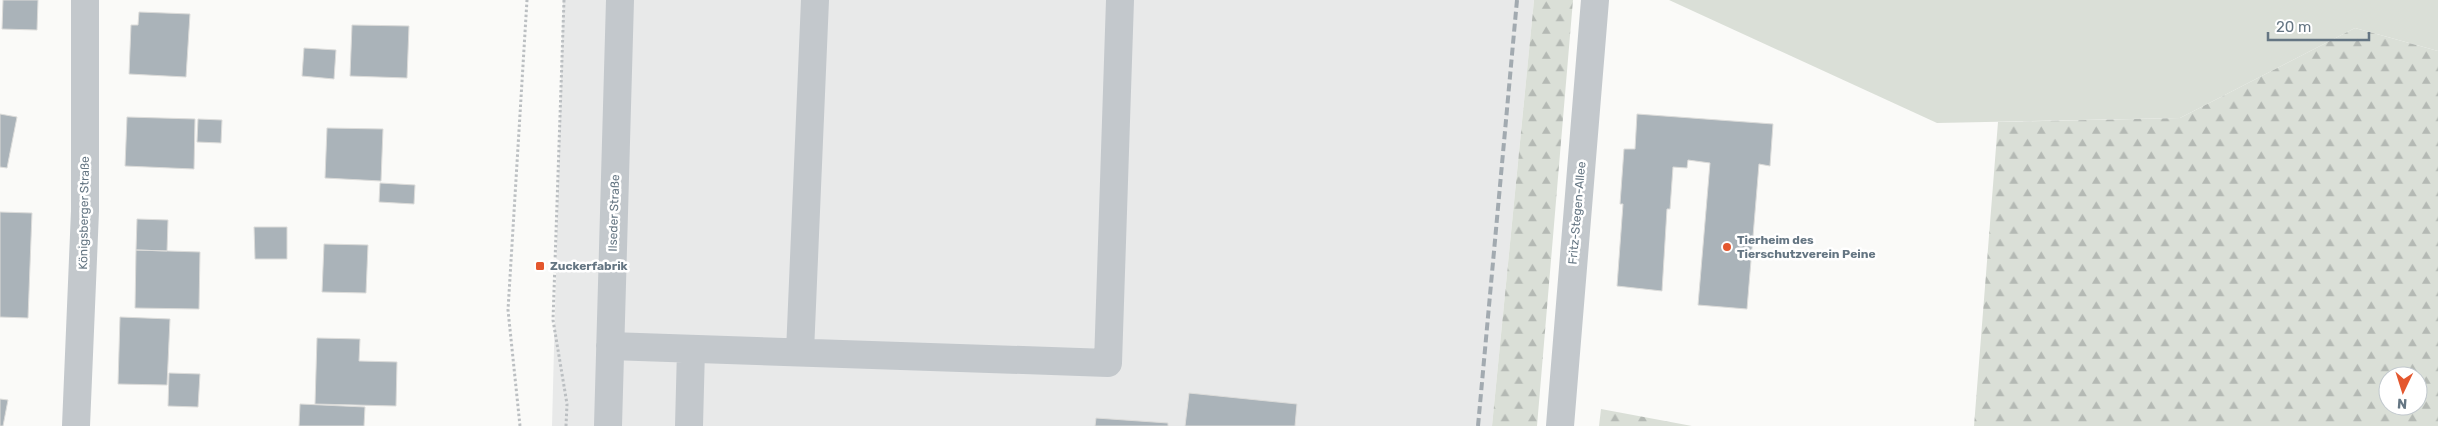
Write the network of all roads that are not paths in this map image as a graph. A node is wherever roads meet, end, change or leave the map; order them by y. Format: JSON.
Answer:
{"nodes":[{"id":1,"x":85,"y":0,"type":"edge"},
{"id":2,"x":620,"y":0,"type":"edge"},
{"id":3,"x":815,"y":0,"type":"edge"},
{"id":4,"x":1120,"y":0,"type":"edge"},
{"id":5,"x":1595,"y":0,"type":"edge"},
{"id":6,"x":610,"y":346,"type":"junction"},
{"id":7,"x":691,"y":349,"type":"junction"},
{"id":8,"x":800,"y":352,"type":"junction"},
{"id":9,"x":76,"y":426,"type":"edge"},
{"id":10,"x":608,"y":426,"type":"edge"},
{"id":11,"x":689,"y":426,"type":"edge"},
{"id":12,"x":1560,"y":426,"type":"edge"}],
"edges":[{"from":1,"to":9,"type":"street","name":"Königsberger Straße"},
{"from":2,"to":6,"type":"street","name":"Ilseder Straße"},
{"from":3,"to":8,"type":"street"},
{"from":4,"to":8,"type":"street"},
{"from":5,"to":12,"type":"street","name":"Fritz-Stegen-Allee"},
{"from":6,"to":7,"type":"street"},
{"from":6,"to":10,"type":"street","name":"Ilseder Straße"},
{"from":7,"to":8,"type":"street"},
{"from":7,"to":11,"type":"street"}]}
